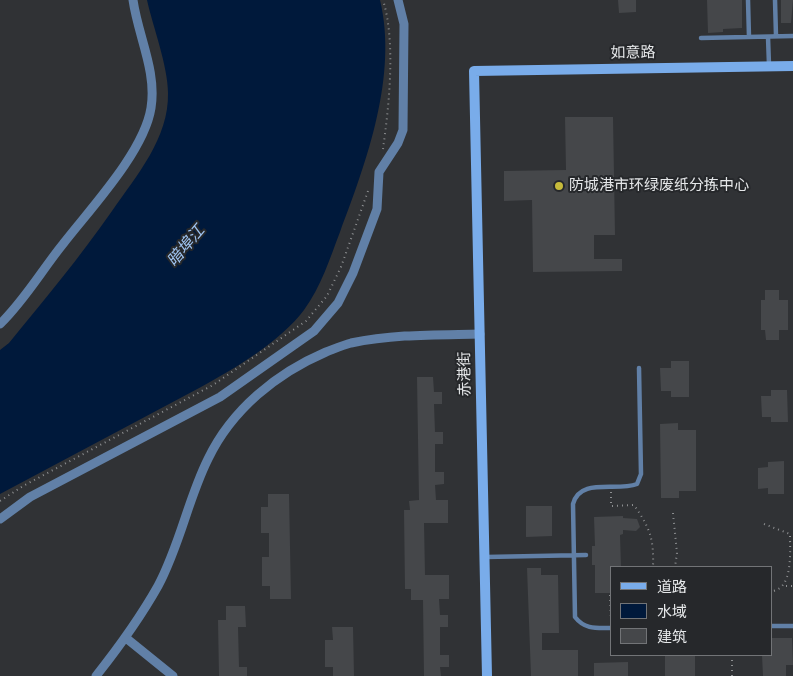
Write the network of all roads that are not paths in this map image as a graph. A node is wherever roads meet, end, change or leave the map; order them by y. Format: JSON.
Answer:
{"nodes":[{"id":1,"x":132,"y":0,"type":"edge"},
{"id":2,"x":398,"y":0,"type":"edge"},
{"id":3,"x":748,"y":0,"type":"edge"},
{"id":4,"x":775,"y":0,"type":"edge"},
{"id":5,"x":776,"y":36,"type":"junction"},
{"id":6,"x":793,"y":36,"type":"edge"},
{"id":7,"x":749,"y":37,"type":"junction"},
{"id":8,"x":768,"y":37,"type":"junction"},
{"id":9,"x":701,"y":38,"type":"dead end"},
{"id":10,"x":769,"y":66,"type":"junction"},
{"id":11,"x":793,"y":66,"type":"edge"},
{"id":12,"x":474,"y":71,"type":"joint"},
{"id":13,"x":0,"y":324,"type":"edge"},
{"id":14,"x":480,"y":334,"type":"junction"},
{"id":15,"x":639,"y":368,"type":"dead end"},
{"id":16,"x":0,"y":519,"type":"edge"},
{"id":17,"x":586,"y":555,"type":"dead end"},
{"id":18,"x":574,"y":556,"type":"junction"},
{"id":19,"x":484,"y":557,"type":"junction"},
{"id":20,"x":773,"y":626,"type":"edge"},
{"id":21,"x":793,"y":626,"type":"edge"},
{"id":22,"x":610,"y":628,"type":"edge"},
{"id":23,"x":126,"y":638,"type":"junction"},
{"id":24,"x":96,"y":676,"type":"edge"},
{"id":25,"x":172,"y":676,"type":"edge"},
{"id":26,"x":487,"y":676,"type":"edge"}],
"edges":[{"from":1,"to":13,"type":"street"},
{"from":2,"to":16,"type":"street"},
{"from":3,"to":7,"type":"lane"},
{"from":4,"to":5,"type":"lane"},
{"from":5,"to":6,"type":"lane"},
{"from":5,"to":8,"type":"lane"},
{"from":7,"to":8,"type":"lane"},
{"from":7,"to":9,"type":"lane"},
{"from":8,"to":10,"type":"lane"},
{"from":10,"to":11,"type":"street","name":"如意路"},
{"from":10,"to":12,"type":"street","name":"如意路"},
{"from":12,"to":14,"type":"street","name":"赤港街"},
{"from":14,"to":19,"type":"street","name":"赤港街"},
{"from":14,"to":23,"type":"street"},
{"from":15,"to":18,"type":"lane"},
{"from":17,"to":18,"type":"lane"},
{"from":18,"to":19,"type":"lane"},
{"from":18,"to":22,"type":"lane"},
{"from":19,"to":26,"type":"street","name":"赤港街"},
{"from":20,"to":21,"type":"lane"},
{"from":23,"to":24,"type":"street"},
{"from":23,"to":25,"type":"street"}]}
